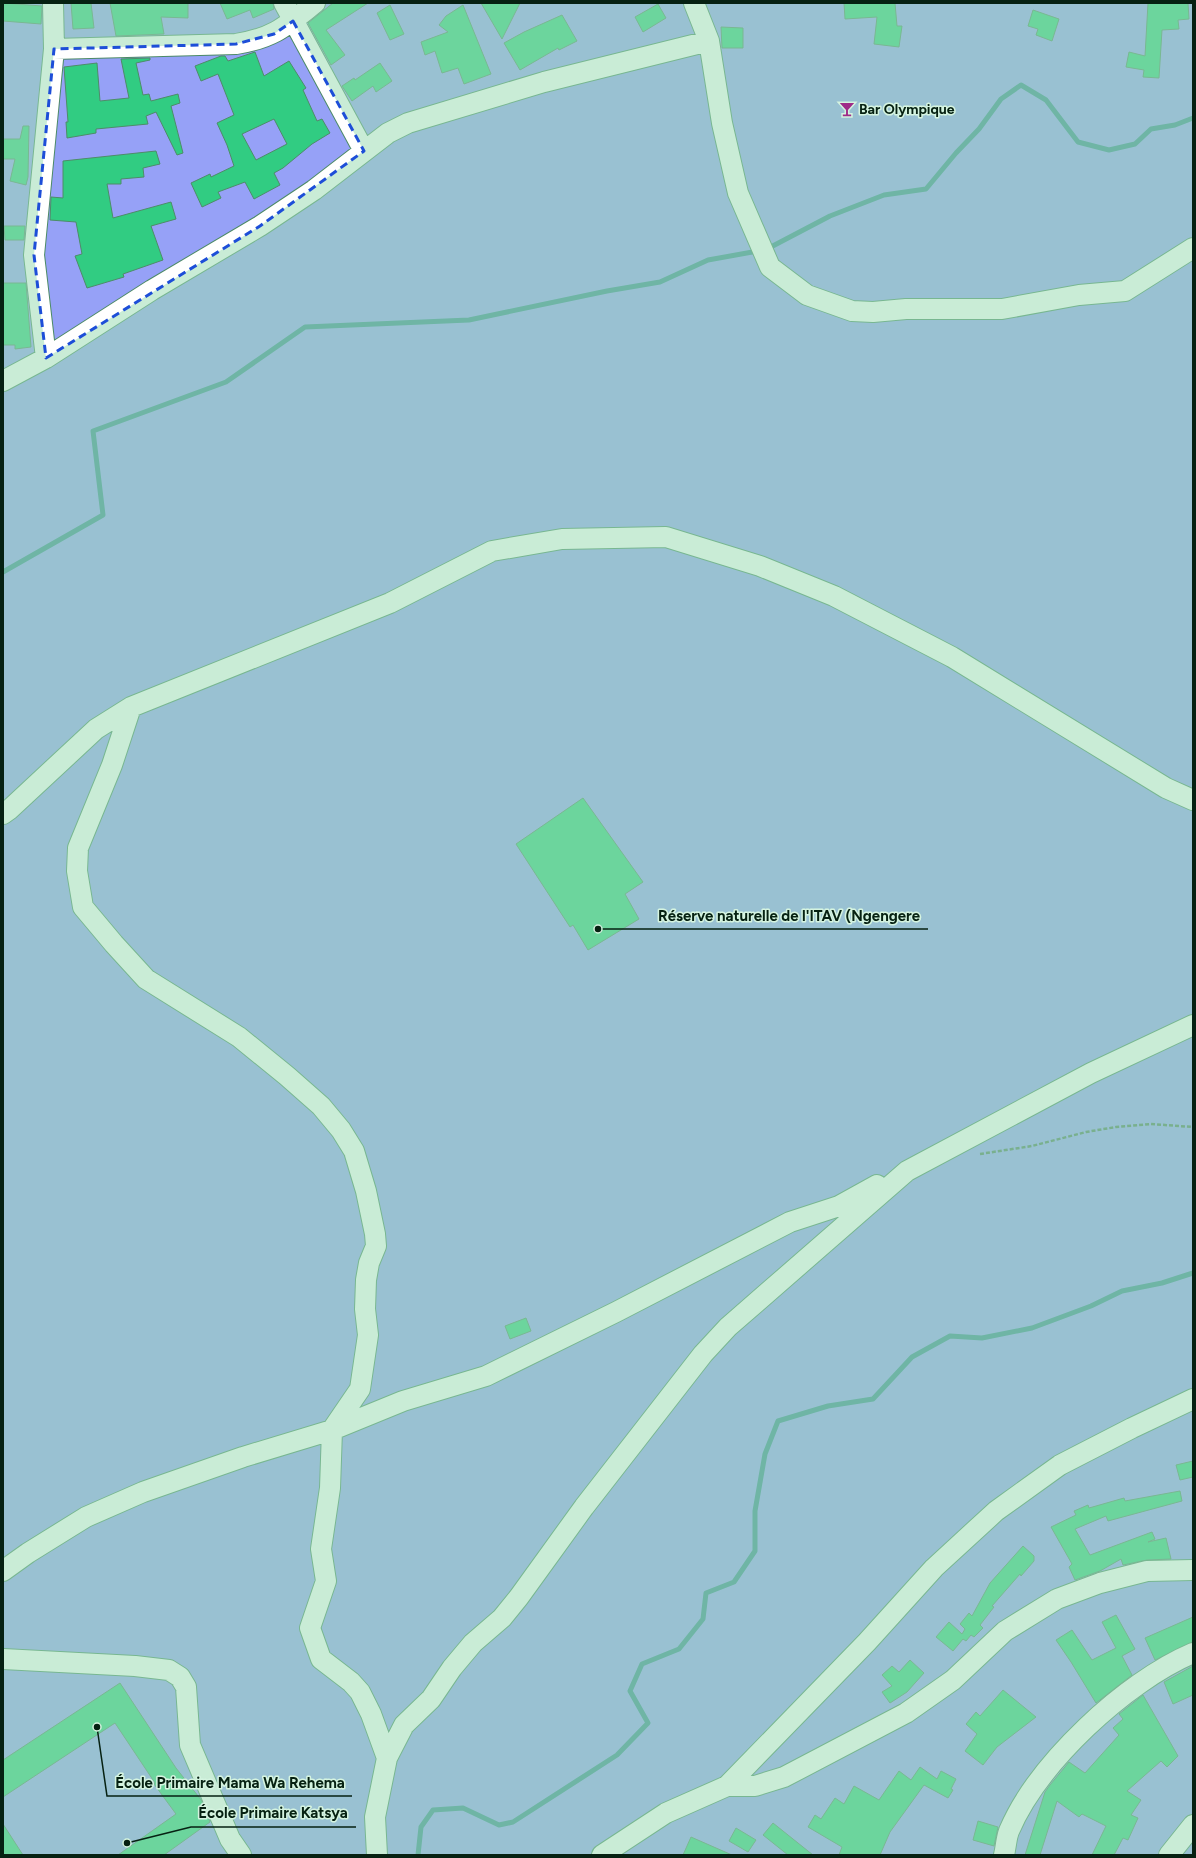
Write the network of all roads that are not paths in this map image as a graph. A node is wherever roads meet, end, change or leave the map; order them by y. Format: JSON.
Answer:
{"nodes":[{"id":1,"x":53,"y":3,"type":"edge"},
{"id":2,"x":284,"y":3,"type":"edge"},
{"id":3,"x":315,"y":3,"type":"edge"},
{"id":4,"x":694,"y":3,"type":"edge"},
{"id":5,"x":293,"y":21,"type":"junction"},
{"id":6,"x":709,"y":41,"type":"junction"},
{"id":7,"x":54,"y":49,"type":"junction"},
{"id":8,"x":364,"y":151,"type":"junction"},
{"id":9,"x":1193,"y":248,"type":"edge"},
{"id":10,"x":46,"y":358,"type":"junction"},
{"id":11,"x":3,"y":381,"type":"edge"},
{"id":12,"x":131,"y":707,"type":"junction"},
{"id":13,"x":1166,"y":788,"type":"junction"},
{"id":14,"x":1193,"y":800,"type":"edge"},
{"id":15,"x":1193,"y":809,"type":"edge"},
{"id":16,"x":3,"y":814,"type":"edge"},
{"id":17,"x":1193,"y":1025,"type":"edge"},
{"id":18,"x":906,"y":1171,"type":"junction"},
{"id":19,"x":1193,"y":1399,"type":"edge"},
{"id":20,"x":332,"y":1430,"type":"junction"},
{"id":21,"x":28,"y":1553,"type":"junction"},
{"id":22,"x":1193,"y":1570,"type":"edge"},
{"id":23,"x":3,"y":1571,"type":"edge"},
{"id":24,"x":3,"y":1584,"type":"edge"},
{"id":25,"x":1193,"y":1653,"type":"edge"},
{"id":26,"x":3,"y":1659,"type":"edge"},
{"id":27,"x":386,"y":1758,"type":"junction"},
{"id":28,"x":727,"y":1786,"type":"junction"},
{"id":29,"x":1193,"y":1825,"type":"edge"},
{"id":30,"x":241,"y":1855,"type":"edge"},
{"id":31,"x":377,"y":1855,"type":"edge"},
{"id":32,"x":602,"y":1855,"type":"edge"},
{"id":33,"x":1004,"y":1855,"type":"edge"},
{"id":34,"x":1170,"y":1855,"type":"edge"}],
"edges":[{"from":1,"to":7,"type":"street"},
{"from":2,"to":5,"type":"street"},
{"from":3,"to":5,"type":"street"},
{"from":4,"to":6,"type":"street"},
{"from":5,"to":7,"type":"street"},
{"from":5,"to":8,"type":"street"},
{"from":6,"to":8,"type":"street"},
{"from":6,"to":9,"type":"street"},
{"from":7,"to":10,"type":"street"},
{"from":8,"to":10,"type":"street"},
{"from":10,"to":11,"type":"street"},
{"from":12,"to":13,"type":"street"},
{"from":12,"to":16,"type":"street"},
{"from":12,"to":20,"type":"street"},
{"from":13,"to":14,"type":"street"},
{"from":13,"to":15,"type":"street"},
{"from":17,"to":18,"type":"street"},
{"from":18,"to":20,"type":"street"},
{"from":18,"to":27,"type":"street"},
{"from":19,"to":28,"type":"street"},
{"from":20,"to":21,"type":"street"},
{"from":20,"to":27,"type":"street"},
{"from":21,"to":23,"type":"street"},
{"from":21,"to":24,"type":"street"},
{"from":22,"to":28,"type":"street"},
{"from":25,"to":33,"type":"street"},
{"from":26,"to":30,"type":"street"},
{"from":27,"to":31,"type":"street"},
{"from":28,"to":32,"type":"street"},
{"from":29,"to":34,"type":"street"}]}
